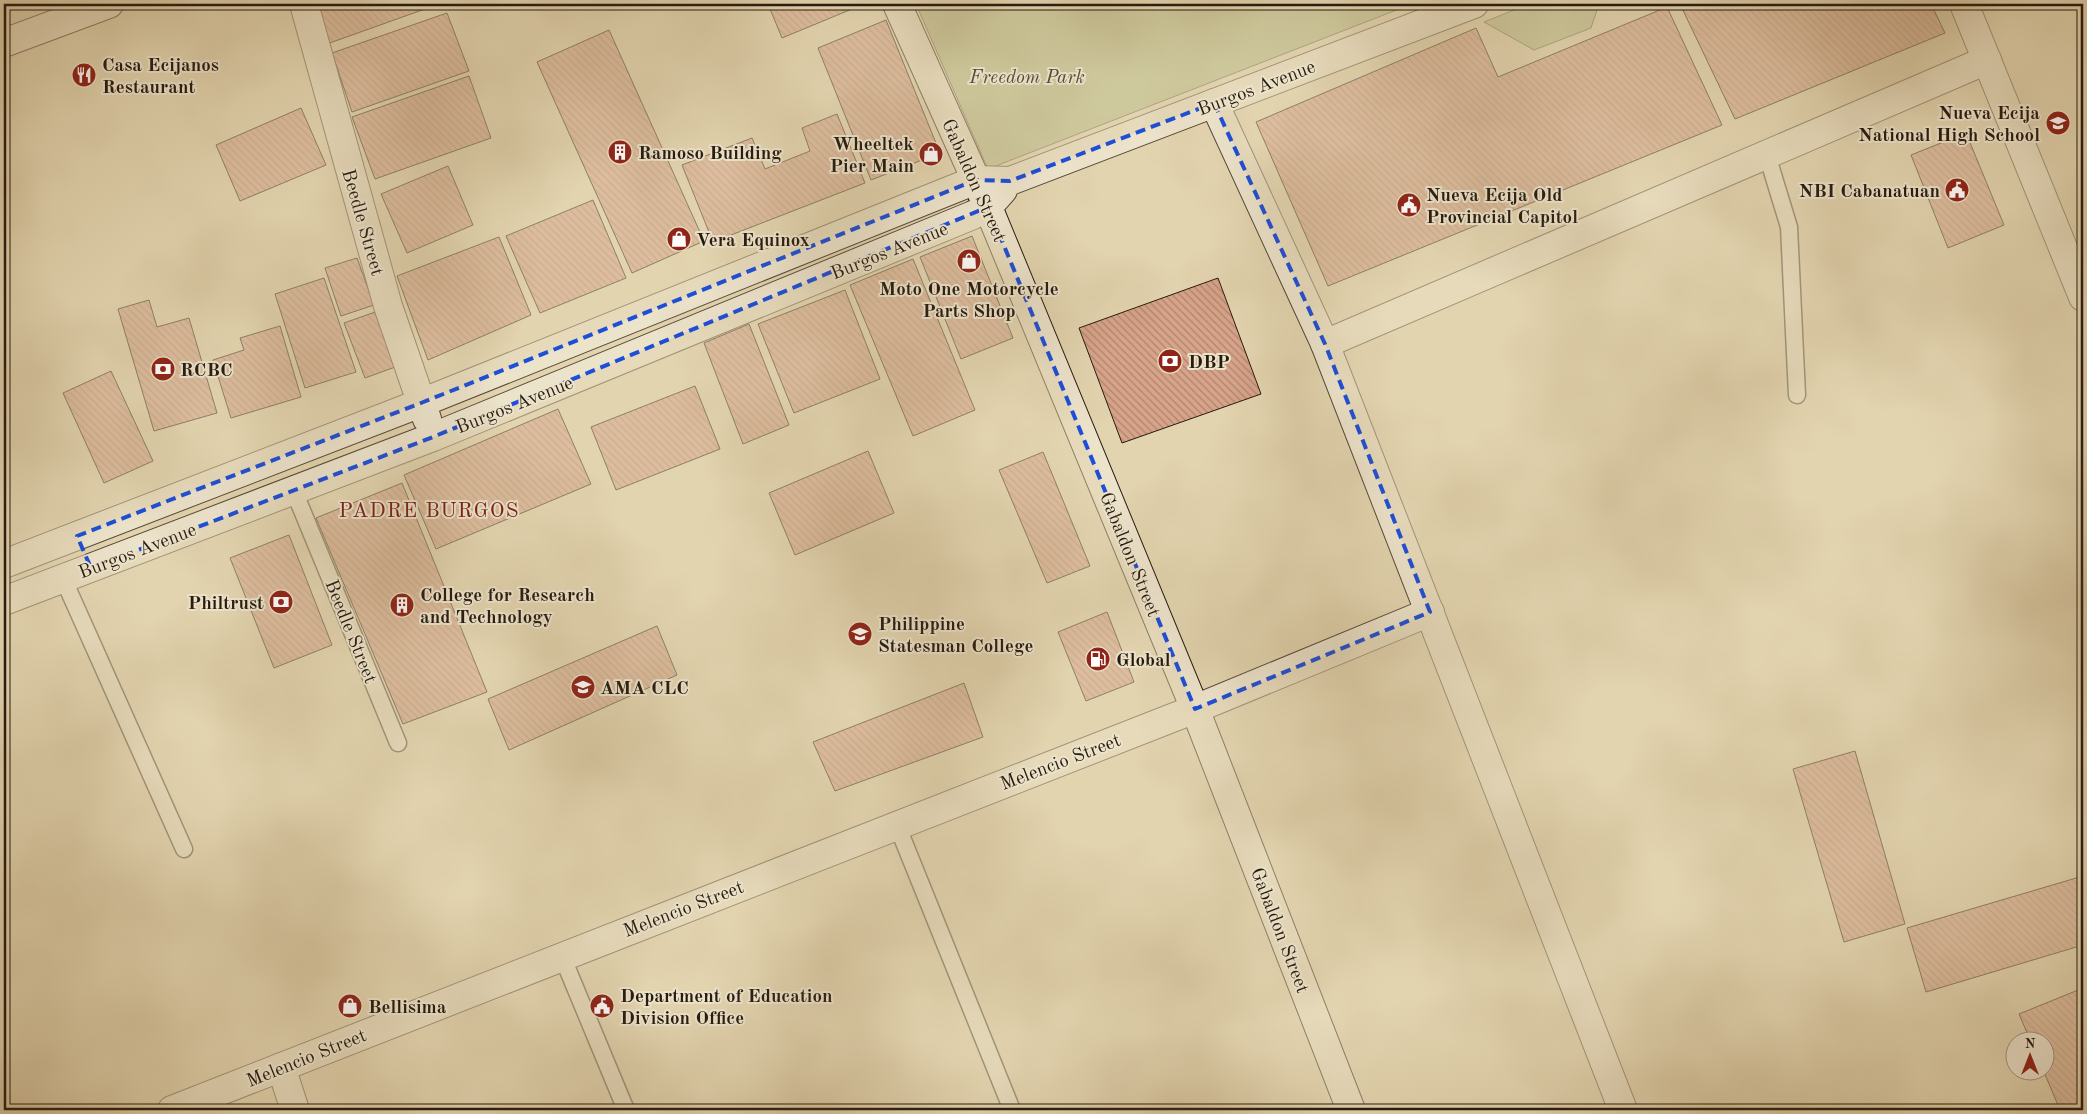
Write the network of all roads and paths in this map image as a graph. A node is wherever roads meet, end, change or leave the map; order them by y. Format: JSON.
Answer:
{"nodes":[{"id":1,"x":109,"y":4,"type":"edge"},
{"id":2,"x":304,"y":4,"type":"edge"},
{"id":3,"x":897,"y":4,"type":"edge"},
{"id":4,"x":1474,"y":4,"type":"edge"},
{"id":5,"x":1964,"y":4,"type":"edge"},
{"id":6,"x":4,"y":43,"type":"edge"},
{"id":7,"x":1988,"y":60,"type":"junction"},
{"id":8,"x":1214,"y":103,"type":"junction"},
{"id":9,"x":1766,"y":155,"type":"junction"},
{"id":10,"x":976,"y":180,"type":"junction"},
{"id":11,"x":1010,"y":181,"type":"junction"},
{"id":12,"x":988,"y":207,"type":"junction"},
{"id":13,"x":2083,"y":296,"type":"edge"},
{"id":14,"x":1325,"y":344,"type":"junction"},
{"id":15,"x":1797,"y":395,"type":"dead end"},
{"id":16,"x":421,"y":403,"type":"junction"},
{"id":17,"x":433,"y":437,"type":"junction"},
{"id":18,"x":294,"y":491,"type":"junction"},
{"id":19,"x":76,"y":536,"type":"junction"},
{"id":20,"x":4,"y":564,"type":"edge"},
{"id":21,"x":90,"y":568,"type":"junction"},
{"id":22,"x":62,"y":578,"type":"junction"},
{"id":23,"x":4,"y":600,"type":"edge"},
{"id":24,"x":1430,"y":612,"type":"junction"},
{"id":25,"x":1195,"y":709,"type":"junction"},
{"id":26,"x":398,"y":743,"type":"dead end"},
{"id":27,"x":897,"y":825,"type":"junction"},
{"id":28,"x":184,"y":849,"type":"dead end"},
{"id":29,"x":562,"y":956,"type":"junction"},
{"id":30,"x":281,"y":1067,"type":"junction"},
{"id":31,"x":172,"y":1110,"type":"edge"},
{"id":32,"x":295,"y":1110,"type":"edge"},
{"id":33,"x":626,"y":1110,"type":"edge"},
{"id":34,"x":1012,"y":1110,"type":"edge"},
{"id":35,"x":1351,"y":1110,"type":"edge"},
{"id":36,"x":1623,"y":1110,"type":"edge"}],
"edges":[{"from":1,"to":6,"type":"street"},
{"from":2,"to":16,"type":"street","name":"Beedle Street"},
{"from":3,"to":10,"type":"street","name":"Gabaldon Street"},
{"from":4,"to":8,"type":"street","name":"Burgos Avenue"},
{"from":5,"to":7,"type":"street"},
{"from":7,"to":9,"type":"street"},
{"from":7,"to":13,"type":"street"},
{"from":8,"to":11,"type":"street","name":"Burgos Avenue"},
{"from":8,"to":14,"type":"street"},
{"from":9,"to":14,"type":"street"},
{"from":9,"to":15,"type":"lane"},
{"from":10,"to":11,"type":"street","name":"Burgos Avenue"},
{"from":10,"to":12,"type":"street","name":"Gabaldon Street"},
{"from":10,"to":16,"type":"street","name":"Burgos Avenue"},
{"from":11,"to":12,"type":"street","name":"Burgos Avenue"},
{"from":12,"to":17,"type":"street","name":"Burgos Avenue"},
{"from":12,"to":25,"type":"street","name":"Gabaldon Street"},
{"from":14,"to":24,"type":"street"},
{"from":16,"to":17,"type":"street","name":"Beedle Street"},
{"from":16,"to":19,"type":"street","name":"Burgos Avenue"},
{"from":17,"to":18,"type":"street","name":"Burgos Avenue"},
{"from":18,"to":21,"type":"street","name":"Burgos Avenue"},
{"from":18,"to":26,"type":"lane","name":"Beedle Street"},
{"from":19,"to":20,"type":"street","name":"Burgos Avenue"},
{"from":19,"to":21,"type":"street"},
{"from":21,"to":22,"type":"street","name":"Burgos Avenue"},
{"from":22,"to":23,"type":"street","name":"Burgos Avenue"},
{"from":22,"to":28,"type":"lane"},
{"from":24,"to":25,"type":"street","name":"Melencio Street"},
{"from":24,"to":36,"type":"street"},
{"from":25,"to":27,"type":"street","name":"Melencio Street"},
{"from":25,"to":35,"type":"street","name":"Gabaldon Street"},
{"from":27,"to":29,"type":"street","name":"Melencio Street"},
{"from":27,"to":34,"type":"lane"},
{"from":29,"to":30,"type":"street","name":"Melencio Street"},
{"from":29,"to":33,"type":"lane"},
{"from":30,"to":31,"type":"street","name":"Melencio Street"},
{"from":30,"to":32,"type":"street"}]}
